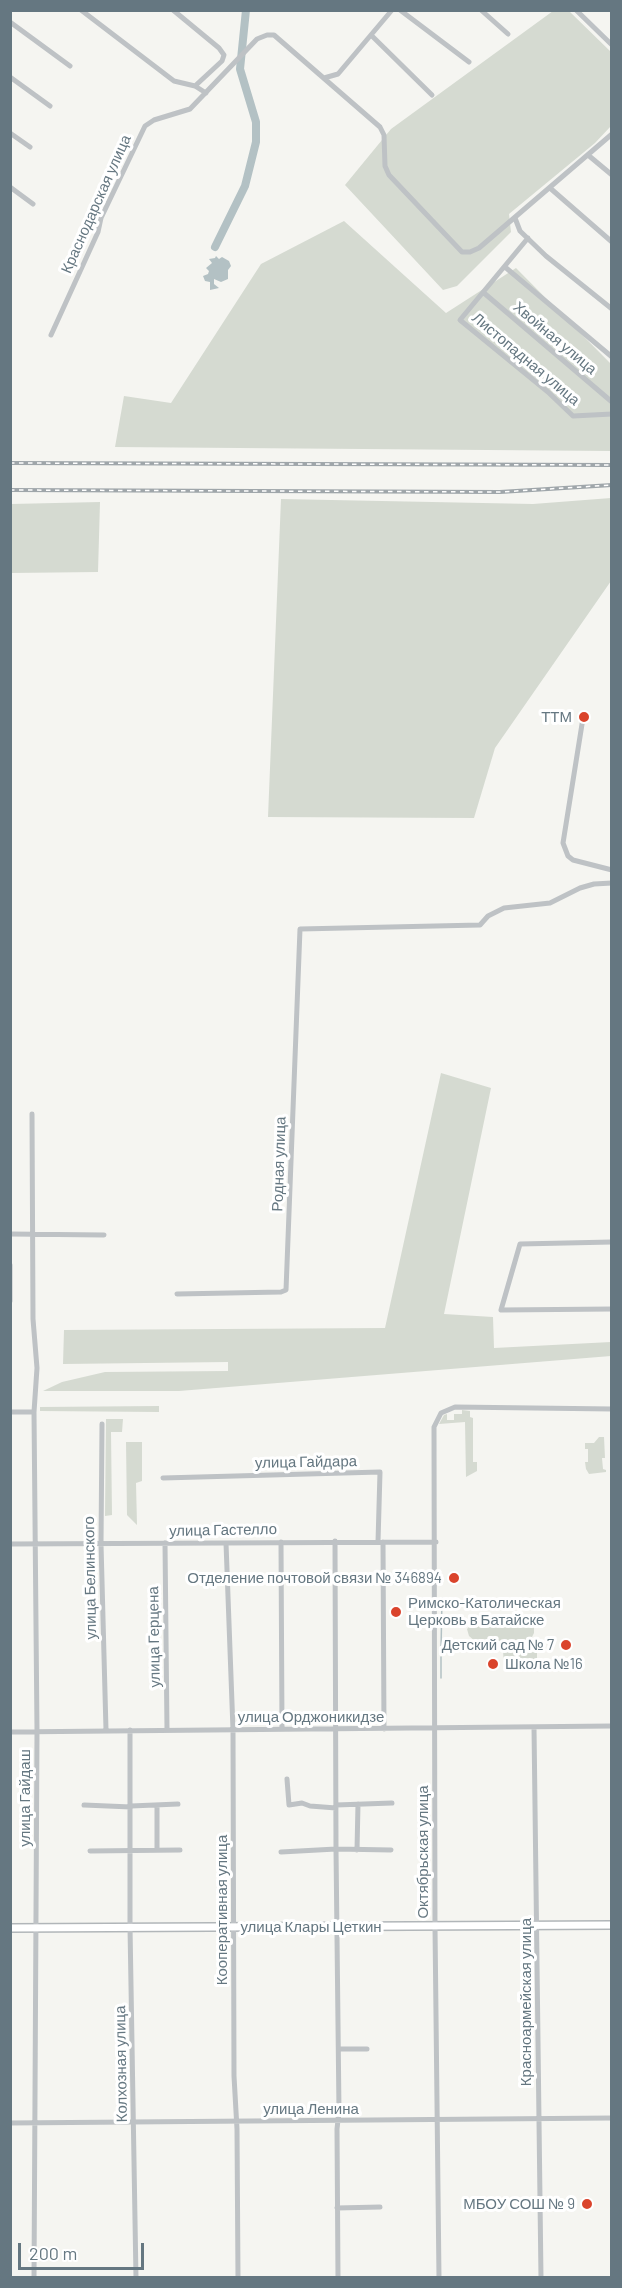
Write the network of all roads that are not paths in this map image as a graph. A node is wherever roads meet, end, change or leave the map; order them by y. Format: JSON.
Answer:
{"nodes":[{"id":1,"x":81,"y":10,"type":"edge"},
{"id":2,"x":172,"y":10,"type":"edge"},
{"id":3,"x":392,"y":10,"type":"edge"},
{"id":4,"x":400,"y":10,"type":"edge"},
{"id":5,"x":481,"y":10,"type":"edge"},
{"id":6,"x":576,"y":10,"type":"edge"},
{"id":7,"x":10,"y":22,"type":"edge"},
{"id":8,"x":508,"y":34,"type":"dead end"},
{"id":9,"x":371,"y":35,"type":"junction"},
{"id":10,"x":612,"y":45,"type":"edge"},
{"id":11,"x":468,"y":62,"type":"dead end"},
{"id":12,"x":70,"y":66,"type":"dead end"},
{"id":13,"x":10,"y":77,"type":"edge"},
{"id":14,"x":324,"y":78,"type":"junction"},
{"id":15,"x":195,"y":86,"type":"junction"},
{"id":16,"x":207,"y":93,"type":"junction"},
{"id":17,"x":432,"y":95,"type":"dead end"},
{"id":18,"x":50,"y":106,"type":"dead end"},
{"id":19,"x":10,"y":133,"type":"edge"},
{"id":20,"x":612,"y":134,"type":"edge"},
{"id":21,"x":30,"y":147,"type":"dead end"},
{"id":22,"x":588,"y":155,"type":"junction"},
{"id":23,"x":612,"y":176,"type":"edge"},
{"id":24,"x":10,"y":188,"type":"edge"},
{"id":25,"x":550,"y":188,"type":"junction"},
{"id":26,"x":33,"y":204,"type":"dead end"},
{"id":27,"x":515,"y":218,"type":"junction"},
{"id":28,"x":528,"y":238,"type":"junction"},
{"id":29,"x":612,"y":242,"type":"edge"},
{"id":30,"x":505,"y":267,"type":"junction"},
{"id":31,"x":484,"y":293,"type":"junction"},
{"id":32,"x":612,"y":309,"type":"edge"},
{"id":33,"x":51,"y":335,"type":"dead end"},
{"id":34,"x":612,"y":357,"type":"edge"},
{"id":35,"x":612,"y":402,"type":"edge"},
{"id":36,"x":612,"y":414,"type":"edge"},
{"id":37,"x":583,"y":718,"type":"dead end"},
{"id":38,"x":612,"y":870,"type":"edge"},
{"id":39,"x":612,"y":883,"type":"edge"},
{"id":40,"x":32,"y":1114,"type":"dead end"},
{"id":41,"x":10,"y":1234,"type":"edge"},
{"id":42,"x":32,"y":1234,"type":"junction"},
{"id":43,"x":104,"y":1235,"type":"dead end"},
{"id":44,"x":612,"y":1242,"type":"edge"},
{"id":45,"x":10,"y":1265,"type":"edge"},
{"id":46,"x":177,"y":1294,"type":"dead end"},
{"id":47,"x":10,"y":1301,"type":"edge"},
{"id":48,"x":612,"y":1309,"type":"edge"},
{"id":49,"x":612,"y":1409,"type":"edge"},
{"id":50,"x":34,"y":1412,"type":"junction"},
{"id":51,"x":10,"y":1413,"type":"edge"},
{"id":52,"x":102,"y":1424,"type":"dead end"},
{"id":53,"x":163,"y":1478,"type":"dead end"},
{"id":54,"x":335,"y":1541,"type":"junction"},
{"id":55,"x":280,"y":1542,"type":"junction"},
{"id":56,"x":380,"y":1542,"type":"junction"},
{"id":57,"x":436,"y":1542,"type":"junction"},
{"id":58,"x":165,"y":1543,"type":"junction"},
{"id":59,"x":226,"y":1543,"type":"junction"},
{"id":60,"x":10,"y":1544,"type":"edge"},
{"id":61,"x":101,"y":1544,"type":"junction"},
{"id":62,"x":36,"y":1545,"type":"junction"},
{"id":63,"x":612,"y":1726,"type":"edge"},
{"id":64,"x":534,"y":1727,"type":"junction"},
{"id":65,"x":435,"y":1728,"type":"junction"},
{"id":66,"x":282,"y":1729,"type":"junction"},
{"id":67,"x":336,"y":1729,"type":"junction"},
{"id":68,"x":384,"y":1729,"type":"junction"},
{"id":69,"x":130,"y":1730,"type":"junction"},
{"id":70,"x":167,"y":1730,"type":"junction"},
{"id":71,"x":233,"y":1730,"type":"junction"},
{"id":72,"x":10,"y":1731,"type":"edge"},
{"id":73,"x":38,"y":1731,"type":"junction"},
{"id":74,"x":106,"y":1731,"type":"junction"},
{"id":75,"x":287,"y":1779,"type":"dead end"},
{"id":76,"x":393,"y":1803,"type":"dead end"},
{"id":77,"x":178,"y":1804,"type":"dead end"},
{"id":78,"x":358,"y":1804,"type":"junction"},
{"id":79,"x":84,"y":1805,"type":"dead end"},
{"id":80,"x":157,"y":1805,"type":"junction"},
{"id":81,"x":131,"y":1807,"type":"junction"},
{"id":82,"x":336,"y":1807,"type":"junction"},
{"id":83,"x":336,"y":1849,"type":"junction"},
{"id":84,"x":157,"y":1850,"type":"junction"},
{"id":85,"x":180,"y":1850,"type":"dead end"},
{"id":86,"x":357,"y":1850,"type":"junction"},
{"id":87,"x":391,"y":1850,"type":"dead end"},
{"id":88,"x":90,"y":1851,"type":"dead end"},
{"id":89,"x":131,"y":1851,"type":"junction"},
{"id":90,"x":281,"y":1852,"type":"dead end"},
{"id":91,"x":537,"y":1926,"type":"junction"},
{"id":92,"x":612,"y":1926,"type":"edge"},
{"id":93,"x":337,"y":1927,"type":"junction"},
{"id":94,"x":435,"y":1927,"type":"junction"},
{"id":95,"x":10,"y":1928,"type":"edge"},
{"id":96,"x":37,"y":1928,"type":"junction"},
{"id":97,"x":130,"y":1928,"type":"junction"},
{"id":98,"x":235,"y":1928,"type":"junction"},
{"id":99,"x":339,"y":2049,"type":"junction"},
{"id":100,"x":367,"y":2049,"type":"dead end"},
{"id":101,"x":612,"y":2118,"type":"edge"},
{"id":102,"x":538,"y":2119,"type":"junction"},
{"id":103,"x":437,"y":2120,"type":"junction"},
{"id":104,"x":135,"y":2121,"type":"junction"},
{"id":105,"x":236,"y":2121,"type":"junction"},
{"id":106,"x":339,"y":2121,"type":"junction"},
{"id":107,"x":10,"y":2123,"type":"edge"},
{"id":108,"x":35,"y":2123,"type":"junction"},
{"id":109,"x":380,"y":2207,"type":"dead end"},
{"id":110,"x":337,"y":2208,"type":"junction"},
{"id":111,"x":34,"y":2277,"type":"edge"},
{"id":112,"x":136,"y":2277,"type":"edge"},
{"id":113,"x":237,"y":2277,"type":"edge"},
{"id":114,"x":338,"y":2277,"type":"edge"},
{"id":115,"x":439,"y":2277,"type":"edge"},
{"id":116,"x":541,"y":2277,"type":"edge"}],
"edges":[{"from":1,"to":15,"type":"street"},
{"from":2,"to":15,"type":"street"},
{"from":3,"to":9,"type":"street"},
{"from":4,"to":11,"type":"street"},
{"from":5,"to":8,"type":"street"},
{"from":6,"to":10,"type":"street"},
{"from":7,"to":12,"type":"street"},
{"from":9,"to":14,"type":"street"},
{"from":9,"to":17,"type":"street"},
{"from":13,"to":18,"type":"street"},
{"from":14,"to":16,"type":"street","name":"Краснодарская улица"},
{"from":14,"to":27,"type":"street","name":"Краснодарская улица"},
{"from":15,"to":16,"type":"street"},
{"from":16,"to":33,"type":"street","name":"Краснодарская улица"},
{"from":19,"to":21,"type":"street"},
{"from":20,"to":22,"type":"street"},
{"from":22,"to":23,"type":"street"},
{"from":22,"to":25,"type":"street"},
{"from":24,"to":26,"type":"street"},
{"from":25,"to":27,"type":"street"},
{"from":25,"to":29,"type":"street"},
{"from":27,"to":28,"type":"street"},
{"from":28,"to":30,"type":"street"},
{"from":28,"to":32,"type":"street"},
{"from":30,"to":31,"type":"street"},
{"from":30,"to":34,"type":"street"},
{"from":31,"to":35,"type":"street","name":"Хвойная улица"},
{"from":31,"to":36,"type":"street","name":"Листопадная улица"},
{"from":37,"to":38,"type":"street"},
{"from":39,"to":46,"type":"street","name":"Родная улица"},
{"from":40,"to":42,"type":"street","name":"улица Гайдаш"},
{"from":41,"to":42,"type":"street"},
{"from":42,"to":43,"type":"street"},
{"from":42,"to":50,"type":"street","name":"улица Гайдаш"},
{"from":44,"to":48,"type":"street"},
{"from":45,"to":47,"type":"street"},
{"from":49,"to":57,"type":"street","name":"Октябрьская улица"},
{"from":50,"to":51,"type":"street"},
{"from":50,"to":62,"type":"street","name":"улица Гайдаш"},
{"from":52,"to":61,"type":"street","name":"улица Белинского"},
{"from":53,"to":56,"type":"street","name":"улица Гайдара"},
{"from":54,"to":55,"type":"street","name":"улица Гастелло"},
{"from":54,"to":56,"type":"street","name":"улица Гастелло"},
{"from":54,"to":67,"type":"street"},
{"from":55,"to":59,"type":"street","name":"улица Гастелло"},
{"from":55,"to":66,"type":"street"},
{"from":56,"to":57,"type":"street","name":"улица Гастелло"},
{"from":56,"to":68,"type":"street"},
{"from":57,"to":65,"type":"street","name":"Октябрьская улица"},
{"from":58,"to":59,"type":"street","name":"улица Гастелло"},
{"from":58,"to":61,"type":"street","name":"улица Гастелло"},
{"from":58,"to":70,"type":"street","name":"улица Герцена"},
{"from":59,"to":71,"type":"street","name":"Кооперативная улица"},
{"from":60,"to":62,"type":"street","name":"улица Гастелло"},
{"from":61,"to":62,"type":"street","name":"улица Гастелло"},
{"from":61,"to":74,"type":"street","name":"улица Белинского"},
{"from":62,"to":73,"type":"street","name":"улица Гайдаш"},
{"from":63,"to":64,"type":"street","name":"улица Орджоникидзе"},
{"from":64,"to":65,"type":"street","name":"улица Орджоникидзе"},
{"from":64,"to":91,"type":"street","name":"Красноармейская улица"},
{"from":65,"to":68,"type":"street","name":"улица Орджоникидзе"},
{"from":65,"to":94,"type":"street","name":"Октябрьская улица"},
{"from":66,"to":67,"type":"street","name":"улица Орджоникидзе"},
{"from":66,"to":71,"type":"street","name":"улица Орджоникидзе"},
{"from":67,"to":68,"type":"street","name":"улица Орджоникидзе"},
{"from":67,"to":82,"type":"street"},
{"from":69,"to":70,"type":"street","name":"улица Орджоникидзе"},
{"from":69,"to":74,"type":"street","name":"улица Орджоникидзе"},
{"from":69,"to":81,"type":"street","name":"Колхозная улица"},
{"from":70,"to":71,"type":"street","name":"улица Орджоникидзе"},
{"from":71,"to":98,"type":"street","name":"Кооперативная улица"},
{"from":72,"to":73,"type":"street","name":"улица Орджоникидзе"},
{"from":73,"to":74,"type":"street","name":"улица Орджоникидзе"},
{"from":73,"to":96,"type":"street","name":"улица Гайдаш"},
{"from":75,"to":82,"type":"street"},
{"from":76,"to":78,"type":"street"},
{"from":77,"to":80,"type":"street"},
{"from":78,"to":82,"type":"street"},
{"from":78,"to":86,"type":"street"},
{"from":79,"to":81,"type":"street"},
{"from":80,"to":81,"type":"street"},
{"from":80,"to":84,"type":"street"},
{"from":81,"to":89,"type":"street","name":"Колхозная улица"},
{"from":82,"to":83,"type":"street"},
{"from":83,"to":86,"type":"street"},
{"from":83,"to":90,"type":"street"},
{"from":83,"to":93,"type":"street"},
{"from":84,"to":85,"type":"street"},
{"from":84,"to":89,"type":"street"},
{"from":86,"to":87,"type":"street"},
{"from":88,"to":89,"type":"street"},
{"from":89,"to":97,"type":"street","name":"Колхозная улица"},
{"from":91,"to":92,"type":"main road","name":"улица Клары Цеткин"},
{"from":91,"to":94,"type":"main road","name":"улица Клары Цеткин"},
{"from":91,"to":102,"type":"street","name":"Красноармейская улица"},
{"from":93,"to":94,"type":"main road","name":"улица Клары Цеткин"},
{"from":93,"to":98,"type":"main road","name":"улица Клары Цеткин"},
{"from":93,"to":99,"type":"street"},
{"from":94,"to":103,"type":"street","name":"Октябрьская улица"},
{"from":95,"to":96,"type":"main road","name":"улица Клары Цеткин"},
{"from":96,"to":97,"type":"main road","name":"улица Клары Цеткин"},
{"from":96,"to":108,"type":"street","name":"улица Гайдаш"},
{"from":97,"to":98,"type":"main road","name":"улица Клары Цеткин"},
{"from":97,"to":104,"type":"street","name":"Колхозная улица"},
{"from":98,"to":105,"type":"street","name":"Кооперативная улица"},
{"from":99,"to":100,"type":"street"},
{"from":99,"to":106,"type":"street"},
{"from":101,"to":102,"type":"street","name":"улица Ленина"},
{"from":102,"to":103,"type":"street","name":"улица Ленина"},
{"from":102,"to":116,"type":"street","name":"Красноармейская улица"},
{"from":103,"to":106,"type":"street","name":"улица Ленина"},
{"from":103,"to":115,"type":"street","name":"Октябрьская улица"},
{"from":104,"to":105,"type":"street","name":"улица Ленина"},
{"from":104,"to":108,"type":"street","name":"улица Ленина"},
{"from":104,"to":112,"type":"street","name":"Колхозная улица"},
{"from":105,"to":106,"type":"street","name":"улица Ленина"},
{"from":105,"to":113,"type":"street","name":"Кооперативная улица"},
{"from":106,"to":110,"type":"street"},
{"from":107,"to":108,"type":"street","name":"улица Ленина"},
{"from":108,"to":111,"type":"street","name":"улица Гайдаш"},
{"from":109,"to":110,"type":"street"},
{"from":110,"to":114,"type":"street"}]}
